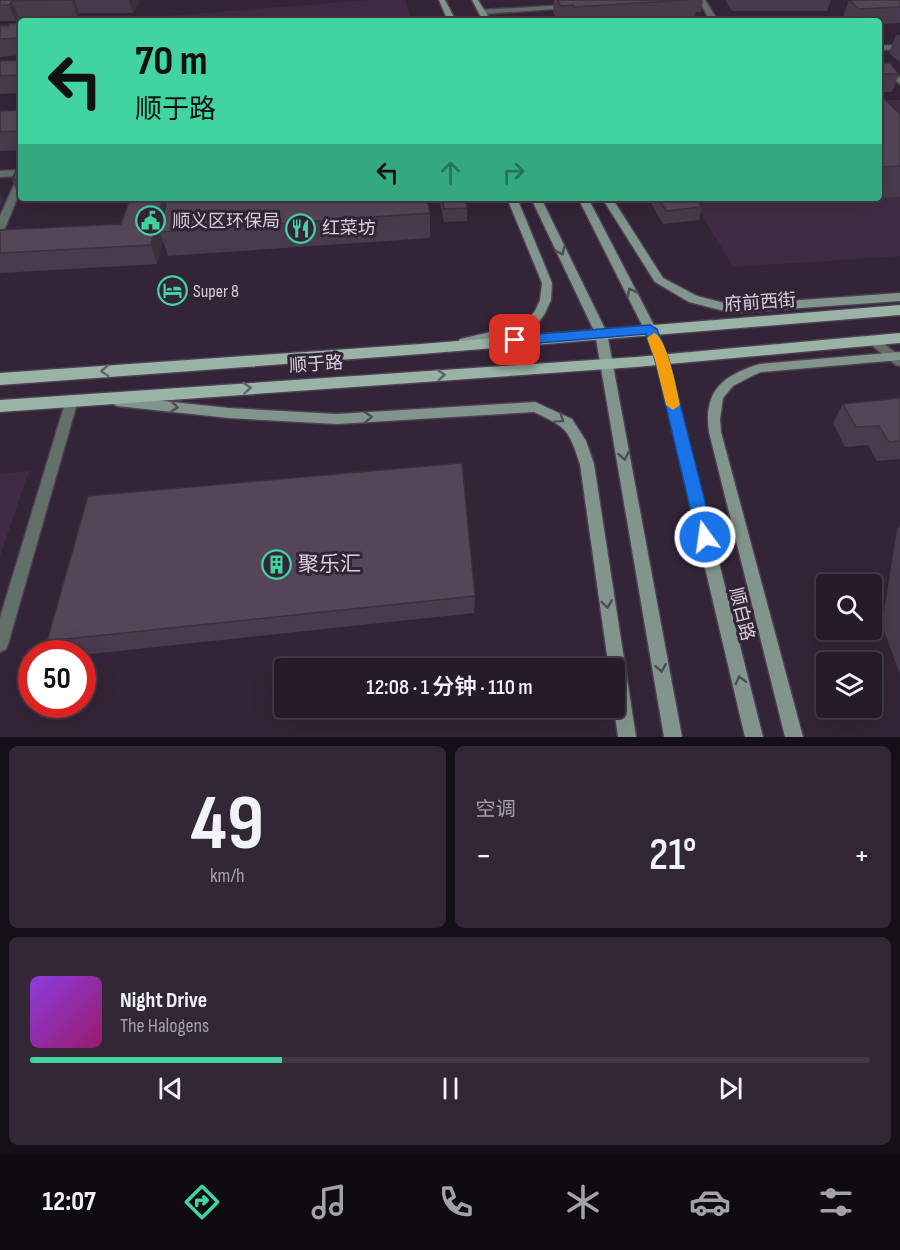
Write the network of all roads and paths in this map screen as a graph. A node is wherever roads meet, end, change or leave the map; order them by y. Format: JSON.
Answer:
{"nodes":[{"id":1,"x":442,"y":0,"type":"edge"},
{"id":2,"x":476,"y":0,"type":"edge"},
{"id":3,"x":702,"y":0,"type":"edge"},
{"id":4,"x":691,"y":1,"type":"edge"},
{"id":5,"x":577,"y":7,"type":"edge"},
{"id":6,"x":482,"y":12,"type":"junction"},
{"id":7,"x":451,"y":18,"type":"edge"},
{"id":8,"x":485,"y":18,"type":"edge"},
{"id":9,"x":712,"y":18,"type":"edge"},
{"id":10,"x":900,"y":47,"type":"edge"},
{"id":11,"x":882,"y":48,"type":"edge"},
{"id":12,"x":882,"y":66,"type":"edge"},
{"id":13,"x":900,"y":82,"type":"edge"},
{"id":14,"x":18,"y":173,"type":"edge"},
{"id":15,"x":0,"y":174,"type":"edge"},
{"id":16,"x":18,"y":185,"type":"edge"},
{"id":17,"x":513,"y":201,"type":"edge"},
{"id":18,"x":537,"y":201,"type":"edge"},
{"id":19,"x":584,"y":201,"type":"edge"},
{"id":20,"x":609,"y":201,"type":"edge"},
{"id":21,"x":0,"y":228,"type":"edge"},
{"id":22,"x":900,"y":297,"type":"edge"},
{"id":23,"x":900,"y":310,"type":"edge"},
{"id":24,"x":650,"y":329,"type":"junction"},
{"id":25,"x":624,"y":332,"type":"joint"},
{"id":26,"x":601,"y":333,"type":"junction"},
{"id":27,"x":900,"y":338,"type":"edge"},
{"id":28,"x":873,"y":340,"type":"junction"},
{"id":29,"x":421,"y":349,"type":"junction"},
{"id":30,"x":898,"y":358,"type":"edge"},
{"id":31,"x":662,"y":360,"type":"junction"},
{"id":32,"x":609,"y":364,"type":"junction"},
{"id":33,"x":0,"y":379,"type":"edge"},
{"id":34,"x":95,"y":399,"type":"junction"},
{"id":35,"x":72,"y":400,"type":"junction"},
{"id":36,"x":0,"y":406,"type":"edge"},
{"id":37,"x":0,"y":644,"type":"edge"},
{"id":38,"x":627,"y":737,"type":"edge"},
{"id":39,"x":673,"y":737,"type":"edge"},
{"id":40,"x":754,"y":737,"type":"edge"},
{"id":41,"x":794,"y":737,"type":"edge"}],
"edges":[{"from":1,"to":7,"type":"main road"},
{"from":2,"to":6,"type":"main road"},
{"from":3,"to":4,"type":"street"},
{"from":3,"to":9,"type":"street"},
{"from":5,"to":6,"type":"street"},
{"from":6,"to":8,"type":"main road"},
{"from":10,"to":11,"type":"street"},
{"from":12,"to":13,"type":"street"},
{"from":14,"to":15,"type":"street"},
{"from":16,"to":21,"type":"street"},
{"from":17,"to":29,"type":"main road"},
{"from":18,"to":26,"type":"main road","one_way":true},
{"from":24,"to":19,"type":"main road","name":"顺白路","one_way":true},
{"from":20,"to":22,"type":"main road"},
{"from":23,"to":24,"type":"main road","name":"府前西街"},
{"from":24,"to":25,"type":"main road","name":"府前西街"},
{"from":24,"to":31,"type":"main road","name":"顺白路"},
{"from":25,"to":26,"type":"main road","name":"顺于路"},
{"from":26,"to":29,"type":"main road","name":"顺于路"},
{"from":26,"to":32,"type":"main road"},
{"from":27,"to":28,"type":"main road"},
{"from":28,"to":30,"type":"street"},
{"from":28,"to":31,"type":"main road"},
{"from":29,"to":33,"type":"main road","name":"顺于路","one_way":true},
{"from":30,"to":41,"type":"main road"},
{"from":31,"to":32,"type":"main road","name":"顺于路"},
{"from":40,"to":31,"type":"main road","name":"顺白路","one_way":true},
{"from":34,"to":32,"type":"main road","name":"顺于路","one_way":true},
{"from":32,"to":39,"type":"main road","one_way":true},
{"from":34,"to":35,"type":"main road","name":"顺于路"},
{"from":34,"to":38,"type":"main road","one_way":true},
{"from":35,"to":36,"type":"main road","name":"顺于路"},
{"from":35,"to":37,"type":"street"}]}
